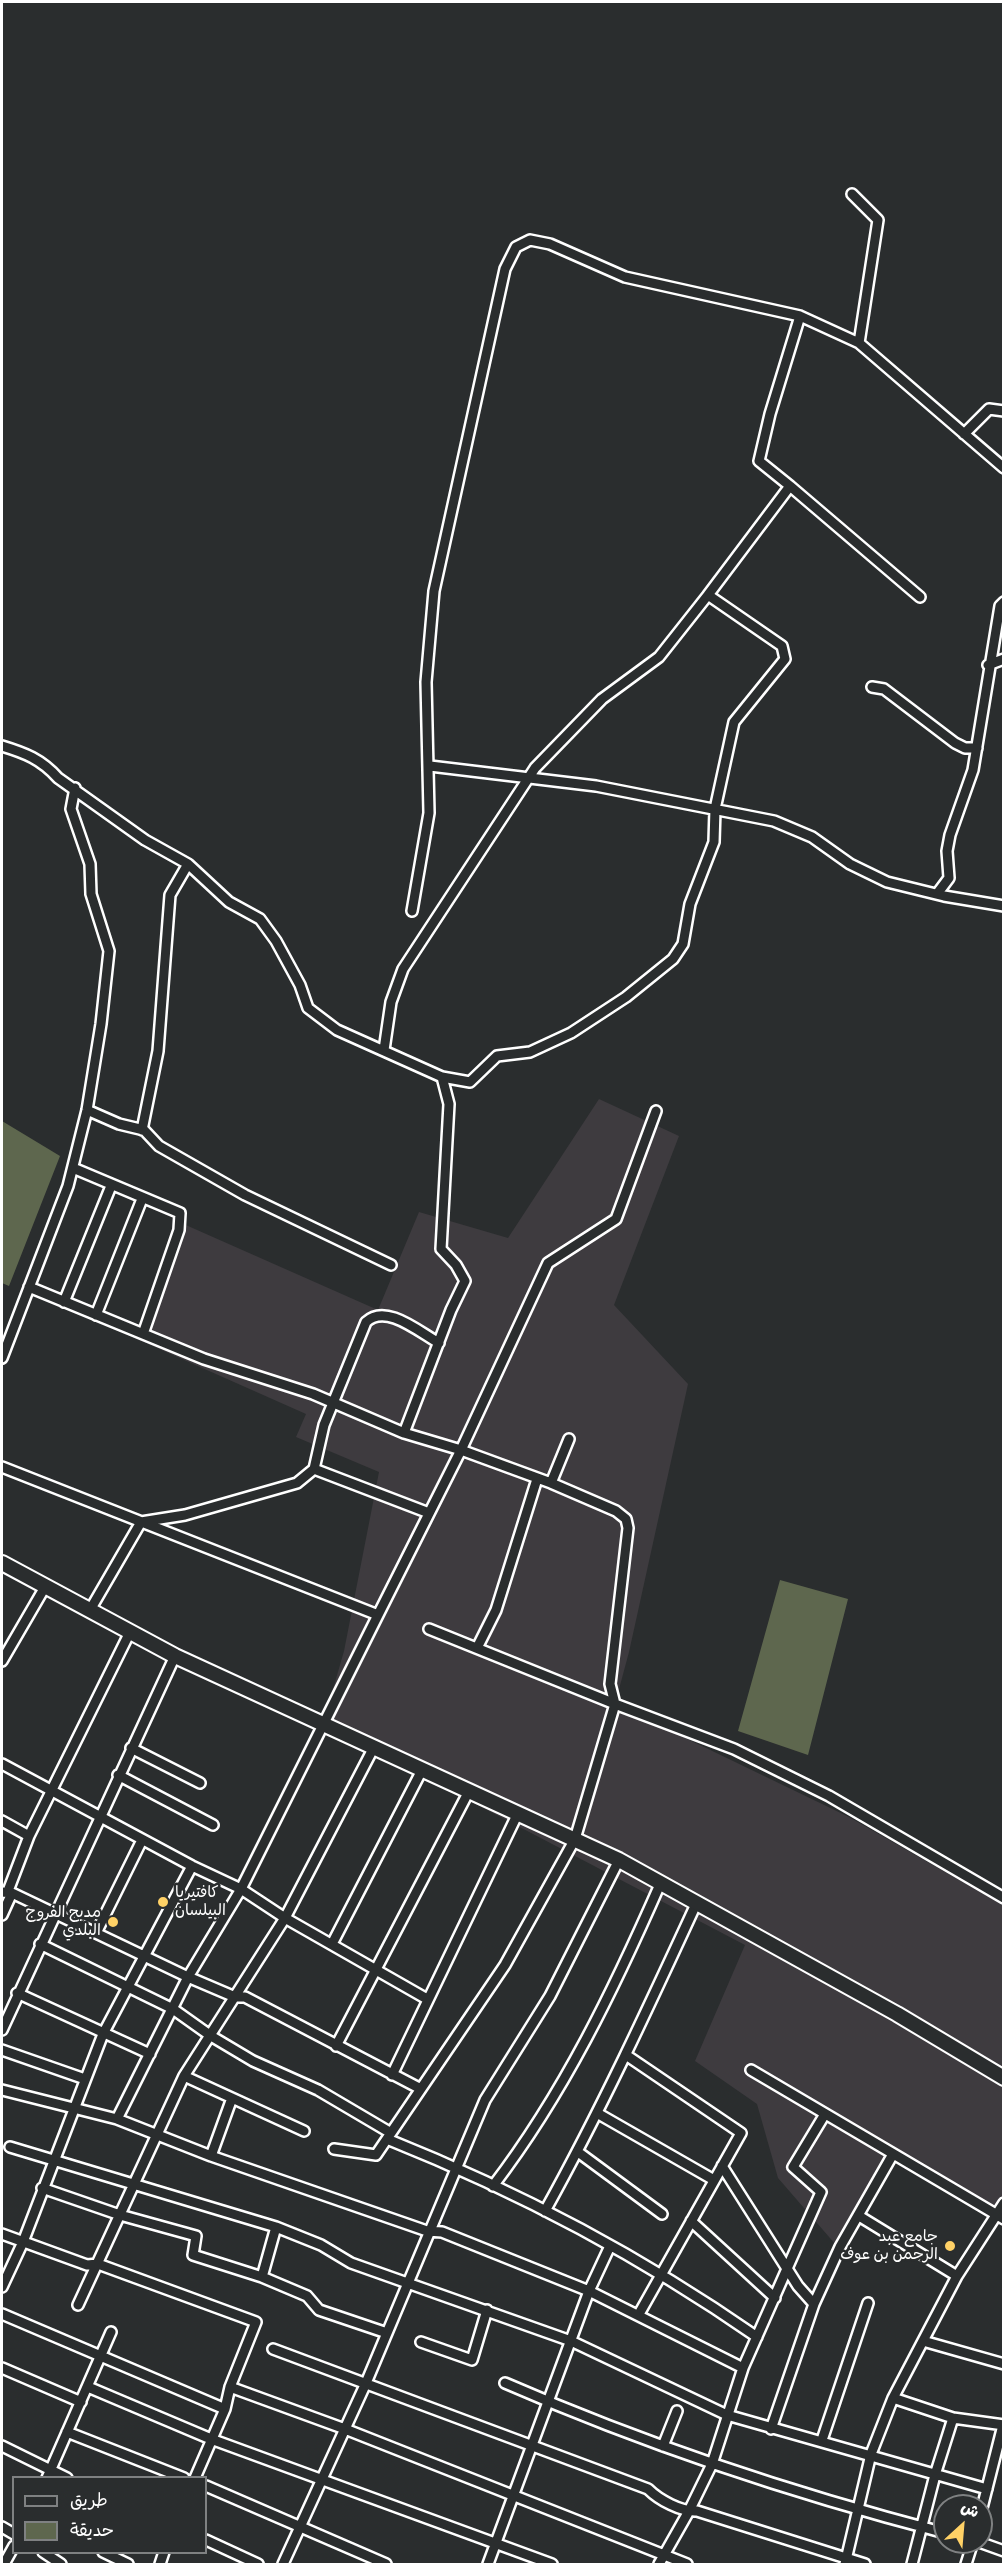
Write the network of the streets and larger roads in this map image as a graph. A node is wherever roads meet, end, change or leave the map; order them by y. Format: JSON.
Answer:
{"nodes":[{"id":1,"x":852,"y":194,"type":"dead end"},
{"id":2,"x":800,"y":316,"type":"junction"},
{"id":3,"x":859,"y":343,"type":"junction"},
{"id":4,"x":1004,"y":411,"type":"edge"},
{"id":5,"x":964,"y":434,"type":"junction"},
{"id":6,"x":1004,"y":468,"type":"edge"},
{"id":7,"x":790,"y":486,"type":"junction"},
{"id":8,"x":708,"y":595,"type":"junction"},
{"id":9,"x":920,"y":597,"type":"dead end"},
{"id":10,"x":1004,"y":602,"type":"edge"},
{"id":11,"x":1004,"y":659,"type":"edge"},
{"id":12,"x":988,"y":665,"type":"junction"},
{"id":13,"x":872,"y":687,"type":"dead end"},
{"id":14,"x":2,"y":746,"type":"edge"},
{"id":15,"x":977,"y":748,"type":"junction"},
{"id":16,"x":430,"y":766,"type":"junction"},
{"id":17,"x":528,"y":777,"type":"junction"},
{"id":18,"x":75,"y":788,"type":"junction"},
{"id":19,"x":715,"y":809,"type":"junction"},
{"id":20,"x":188,"y":864,"type":"junction"},
{"id":21,"x":937,"y":894,"type":"junction"},
{"id":22,"x":1004,"y":906,"type":"edge"},
{"id":23,"x":412,"y":911,"type":"dead end"},
{"id":24,"x":384,"y":1050,"type":"junction"},
{"id":25,"x":442,"y":1077,"type":"junction"},
{"id":26,"x":87,"y":1110,"type":"junction"},
{"id":27,"x":656,"y":1111,"type":"dead end"},
{"id":28,"x":142,"y":1130,"type":"junction"},
{"id":29,"x":73,"y":1168,"type":"junction"},
{"id":30,"x":111,"y":1186,"type":"junction"},
{"id":31,"x":142,"y":1199,"type":"junction"},
{"id":32,"x":391,"y":1265,"type":"dead end"},
{"id":33,"x":29,"y":1287,"type":"junction"},
{"id":34,"x":63,"y":1302,"type":"junction"},
{"id":35,"x":96,"y":1315,"type":"junction"},
{"id":36,"x":143,"y":1334,"type":"junction"},
{"id":37,"x":439,"y":1343,"type":"junction"},
{"id":38,"x":2,"y":1358,"type":"edge"},
{"id":39,"x":333,"y":1403,"type":"junction"},
{"id":40,"x":404,"y":1433,"type":"junction"},
{"id":41,"x":570,"y":1439,"type":"dead end"},
{"id":42,"x":461,"y":1450,"type":"junction"},
{"id":43,"x":2,"y":1467,"type":"edge"},
{"id":44,"x":314,"y":1469,"type":"junction"},
{"id":45,"x":537,"y":1479,"type":"junction"},
{"id":46,"x":551,"y":1483,"type":"junction"},
{"id":47,"x":429,"y":1512,"type":"junction"},
{"id":48,"x":141,"y":1522,"type":"junction"},
{"id":49,"x":2,"y":1563,"type":"edge"},
{"id":50,"x":45,"y":1587,"type":"junction"},
{"id":51,"x":90,"y":1610,"type":"junction"},
{"id":52,"x":378,"y":1615,"type":"junction"},
{"id":53,"x":429,"y":1629,"type":"dead end"},
{"id":54,"x":130,"y":1632,"type":"junction"},
{"id":55,"x":477,"y":1648,"type":"junction"},
{"id":56,"x":175,"y":1656,"type":"junction"},
{"id":57,"x":2,"y":1661,"type":"edge"},
{"id":58,"x":615,"y":1704,"type":"junction"},
{"id":59,"x":323,"y":1724,"type":"junction"},
{"id":60,"x":131,"y":1748,"type":"junction"},
{"id":61,"x":374,"y":1748,"type":"junction"},
{"id":62,"x":2,"y":1764,"type":"edge"},
{"id":63,"x":422,"y":1770,"type":"junction"},
{"id":64,"x":118,"y":1775,"type":"junction"},
{"id":65,"x":200,"y":1783,"type":"dead end"},
{"id":66,"x":469,"y":1791,"type":"junction"},
{"id":67,"x":51,"y":1792,"type":"junction"},
{"id":68,"x":518,"y":1813,"type":"junction"},
{"id":69,"x":98,"y":1817,"type":"junction"},
{"id":70,"x":2,"y":1821,"type":"edge"},
{"id":71,"x":213,"y":1825,"type":"dead end"},
{"id":72,"x":29,"y":1836,"type":"junction"},
{"id":73,"x":575,"y":1839,"type":"junction"},
{"id":74,"x":142,"y":1840,"type":"junction"},
{"id":75,"x":619,"y":1860,"type":"junction"},
{"id":76,"x":192,"y":1866,"type":"junction"},
{"id":77,"x":661,"y":1882,"type":"junction"},
{"id":78,"x":241,"y":1889,"type":"junction"},
{"id":79,"x":7,"y":1892,"type":"edge"},
{"id":80,"x":1004,"y":1898,"type":"edge"},
{"id":81,"x":697,"y":1902,"type":"junction"},
{"id":82,"x":54,"y":1912,"type":"junction"},
{"id":83,"x":2,"y":1915,"type":"edge"},
{"id":84,"x":285,"y":1918,"type":"junction"},
{"id":85,"x":96,"y":1933,"type":"junction"},
{"id":86,"x":40,"y":1944,"type":"junction"},
{"id":87,"x":332,"y":1944,"type":"junction"},
{"id":88,"x":143,"y":1956,"type":"junction"},
{"id":89,"x":376,"y":1970,"type":"junction"},
{"id":90,"x":188,"y":1977,"type":"junction"},
{"id":91,"x":128,"y":1986,"type":"junction"},
{"id":92,"x":17,"y":1993,"type":"junction"},
{"id":93,"x":235,"y":1997,"type":"junction"},
{"id":94,"x":428,"y":1999,"type":"junction"},
{"id":95,"x":172,"y":2009,"type":"junction"},
{"id":96,"x":2,"y":2030,"type":"edge"},
{"id":97,"x":103,"y":2034,"type":"junction"},
{"id":98,"x":211,"y":2037,"type":"junction"},
{"id":99,"x":336,"y":2046,"type":"junction"},
{"id":100,"x":2,"y":2050,"type":"edge"},
{"id":101,"x":150,"y":2054,"type":"junction"},
{"id":102,"x":626,"y":2055,"type":"junction"},
{"id":103,"x":752,"y":2070,"type":"dead end"},
{"id":104,"x":392,"y":2075,"type":"junction"},
{"id":105,"x":184,"y":2076,"type":"junction"},
{"id":106,"x":1004,"y":2078,"type":"edge"},
{"id":107,"x":85,"y":2079,"type":"junction"},
{"id":108,"x":419,"y":2088,"type":"junction"},
{"id":109,"x":2,"y":2090,"type":"edge"},
{"id":110,"x":232,"y":2098,"type":"junction"},
{"id":111,"x":73,"y":2109,"type":"junction"},
{"id":112,"x":597,"y":2113,"type":"junction"},
{"id":113,"x":825,"y":2114,"type":"junction"},
{"id":114,"x":117,"y":2120,"type":"junction"},
{"id":115,"x":304,"y":2131,"type":"dead end"},
{"id":116,"x":157,"y":2135,"type":"junction"},
{"id":117,"x":389,"y":2136,"type":"junction"},
{"id":118,"x":10,"y":2147,"type":"dead end"},
{"id":119,"x":334,"y":2149,"type":"dead end"},
{"id":120,"x":578,"y":2152,"type":"junction"},
{"id":121,"x":893,"y":2154,"type":"junction"},
{"id":122,"x":211,"y":2156,"type":"junction"},
{"id":123,"x":53,"y":2160,"type":"junction"},
{"id":124,"x":722,"y":2166,"type":"junction"},
{"id":125,"x":456,"y":2169,"type":"junction"},
{"id":126,"x":714,"y":2180,"type":"junction"},
{"id":127,"x":134,"y":2186,"type":"junction"},
{"id":128,"x":493,"y":2186,"type":"junction"},
{"id":129,"x":42,"y":2188,"type":"junction"},
{"id":130,"x":1004,"y":2203,"type":"edge"},
{"id":131,"x":545,"y":2211,"type":"junction"},
{"id":132,"x":662,"y":2214,"type":"dead end"},
{"id":133,"x":120,"y":2215,"type":"junction"},
{"id":134,"x":859,"y":2216,"type":"junction"},
{"id":135,"x":1000,"y":2217,"type":"edge"},
{"id":136,"x":691,"y":2221,"type":"junction"},
{"id":137,"x":276,"y":2227,"type":"junction"},
{"id":138,"x":431,"y":2232,"type":"junction"},
{"id":139,"x":2,"y":2234,"type":"edge"},
{"id":140,"x":23,"y":2242,"type":"junction"},
{"id":141,"x":610,"y":2246,"type":"junction"},
{"id":142,"x":98,"y":2264,"type":"junction"},
{"id":143,"x":789,"y":2268,"type":"junction"},
{"id":144,"x":660,"y":2273,"type":"junction"},
{"id":145,"x":957,"y":2276,"type":"junction"},
{"id":146,"x":262,"y":2277,"type":"junction"},
{"id":147,"x":409,"y":2283,"type":"junction"},
{"id":148,"x":2,"y":2287,"type":"edge"},
{"id":149,"x":589,"y":2291,"type":"junction"},
{"id":150,"x":776,"y":2298,"type":"junction"},
{"id":151,"x":868,"y":2303,"type":"dead end"},
{"id":152,"x":814,"y":2304,"type":"junction"},
{"id":153,"x":78,"y":2305,"type":"dead end"},
{"id":154,"x":487,"y":2310,"type":"junction"},
{"id":155,"x":2,"y":2314,"type":"edge"},
{"id":156,"x":639,"y":2314,"type":"junction"},
{"id":157,"x":111,"y":2332,"type":"dead end"},
{"id":158,"x":387,"y":2333,"type":"junction"},
{"id":159,"x":757,"y":2337,"type":"junction"},
{"id":160,"x":571,"y":2341,"type":"junction"},
{"id":161,"x":923,"y":2341,"type":"junction"},
{"id":162,"x":421,"y":2342,"type":"dead end"},
{"id":163,"x":273,"y":2349,"type":"dead end"},
{"id":164,"x":102,"y":2359,"type":"junction"},
{"id":165,"x":1004,"y":2364,"type":"edge"},
{"id":166,"x":2,"y":2368,"type":"edge"},
{"id":167,"x":743,"y":2368,"type":"junction"},
{"id":168,"x":366,"y":2383,"type":"junction"},
{"id":169,"x":505,"y":2384,"type":"dead end"},
{"id":170,"x":88,"y":2387,"type":"junction"},
{"id":171,"x":230,"y":2387,"type":"junction"},
{"id":172,"x":893,"y":2398,"type":"junction"},
{"id":173,"x":81,"y":2402,"type":"junction"},
{"id":174,"x":549,"y":2402,"type":"junction"},
{"id":175,"x":225,"y":2409,"type":"junction"},
{"id":176,"x":677,"y":2411,"type":"dead end"},
{"id":177,"x":727,"y":2415,"type":"junction"},
{"id":178,"x":953,"y":2418,"type":"junction"},
{"id":179,"x":1003,"y":2425,"type":"edge"},
{"id":180,"x":345,"y":2429,"type":"junction"},
{"id":181,"x":771,"y":2429,"type":"junction"},
{"id":182,"x":67,"y":2432,"type":"junction"},
{"id":183,"x":212,"y":2439,"type":"junction"},
{"id":184,"x":822,"y":2440,"type":"junction"},
{"id":185,"x":2,"y":2446,"type":"edge"},
{"id":186,"x":533,"y":2446,"type":"junction"},
{"id":187,"x":663,"y":2446,"type":"junction"},
{"id":188,"x":871,"y":2454,"type":"junction"},
{"id":189,"x":712,"y":2464,"type":"junction"},
{"id":190,"x":48,"y":2474,"type":"edge"},
{"id":191,"x":935,"y":2475,"type":"junction"},
{"id":192,"x":179,"y":2476,"type":"edge"},
{"id":193,"x":196,"y":2476,"type":"edge"},
{"id":194,"x":322,"y":2480,"type":"junction"},
{"id":195,"x":207,"y":2486,"type":"edge"},
{"id":196,"x":987,"y":2489,"type":"junction"},
{"id":197,"x":986,"y":2494,"type":"edge"},
{"id":198,"x":513,"y":2497,"type":"junction"},
{"id":199,"x":858,"y":2508,"type":"junction"},
{"id":200,"x":689,"y":2511,"type":"junction"},
{"id":201,"x":300,"y":2527,"type":"junction"},
{"id":202,"x":922,"y":2527,"type":"junction"},
{"id":203,"x":933,"y":2530,"type":"edge"},
{"id":204,"x":207,"y":2540,"type":"edge"},
{"id":205,"x":496,"y":2545,"type":"junction"},
{"id":206,"x":12,"y":2550,"type":"edge"},
{"id":207,"x":45,"y":2554,"type":"edge"},
{"id":208,"x":105,"y":2554,"type":"edge"},
{"id":209,"x":661,"y":2561,"type":"edge"},
{"id":210,"x":846,"y":2561,"type":"edge"},
{"id":211,"x":4,"y":2565,"type":"edge"},
{"id":212,"x":62,"y":2565,"type":"edge"},
{"id":213,"x":128,"y":2565,"type":"edge"},
{"id":214,"x":258,"y":2565,"type":"edge"},
{"id":215,"x":283,"y":2565,"type":"edge"},
{"id":216,"x":386,"y":2565,"type":"edge"},
{"id":217,"x":488,"y":2565,"type":"edge"},
{"id":218,"x":552,"y":2565,"type":"edge"},
{"id":219,"x":687,"y":2565,"type":"edge"},
{"id":220,"x":865,"y":2565,"type":"edge"},
{"id":221,"x":912,"y":2565,"type":"edge"}],
"edges":[{"from":1,"to":3,"type":"street"},
{"from":2,"to":3,"type":"street"},
{"from":2,"to":7,"type":"street"},
{"from":2,"to":16,"type":"street"},
{"from":3,"to":5,"type":"street"},
{"from":4,"to":5,"type":"street"},
{"from":5,"to":6,"type":"street"},
{"from":7,"to":8,"type":"street"},
{"from":7,"to":9,"type":"street"},
{"from":8,"to":17,"type":"street"},
{"from":8,"to":19,"type":"street"},
{"from":10,"to":12,"type":"street"},
{"from":11,"to":12,"type":"street"},
{"from":12,"to":15,"type":"street"},
{"from":13,"to":15,"type":"street"},
{"from":14,"to":18,"type":"street"},
{"from":15,"to":21,"type":"street"},
{"from":16,"to":17,"type":"street"},
{"from":16,"to":23,"type":"street"},
{"from":17,"to":19,"type":"street"},
{"from":17,"to":24,"type":"street"},
{"from":18,"to":20,"type":"street"},
{"from":18,"to":26,"type":"street"},
{"from":19,"to":21,"type":"street"},
{"from":19,"to":25,"type":"street"},
{"from":20,"to":24,"type":"street"},
{"from":20,"to":28,"type":"street"},
{"from":21,"to":22,"type":"street"},
{"from":24,"to":25,"type":"street"},
{"from":25,"to":37,"type":"street"},
{"from":26,"to":28,"type":"street"},
{"from":26,"to":29,"type":"street"},
{"from":27,"to":42,"type":"street"},
{"from":28,"to":32,"type":"street"},
{"from":29,"to":30,"type":"street"},
{"from":29,"to":33,"type":"street"},
{"from":30,"to":31,"type":"street"},
{"from":30,"to":34,"type":"street"},
{"from":31,"to":35,"type":"street"},
{"from":31,"to":36,"type":"street"},
{"from":33,"to":34,"type":"street"},
{"from":33,"to":38,"type":"street"},
{"from":34,"to":35,"type":"street"},
{"from":35,"to":36,"type":"street"},
{"from":36,"to":39,"type":"street"},
{"from":37,"to":39,"type":"street"},
{"from":37,"to":40,"type":"street"},
{"from":39,"to":40,"type":"street"},
{"from":39,"to":44,"type":"street"},
{"from":40,"to":42,"type":"street"},
{"from":41,"to":46,"type":"street"},
{"from":42,"to":45,"type":"street"},
{"from":42,"to":47,"type":"street"},
{"from":43,"to":48,"type":"street"},
{"from":44,"to":47,"type":"street"},
{"from":44,"to":48,"type":"street"},
{"from":45,"to":46,"type":"street"},
{"from":45,"to":55,"type":"street"},
{"from":46,"to":58,"type":"street"},
{"from":47,"to":52,"type":"street"},
{"from":48,"to":51,"type":"street"},
{"from":48,"to":52,"type":"street"},
{"from":49,"to":50,"type":"street"},
{"from":50,"to":51,"type":"street"},
{"from":50,"to":57,"type":"street"},
{"from":51,"to":54,"type":"street"},
{"from":52,"to":59,"type":"street"},
{"from":53,"to":55,"type":"street"},
{"from":54,"to":56,"type":"street"},
{"from":54,"to":67,"type":"street"},
{"from":55,"to":58,"type":"street"},
{"from":56,"to":59,"type":"street"},
{"from":56,"to":60,"type":"street"},
{"from":58,"to":73,"type":"street"},
{"from":58,"to":80,"type":"street"},
{"from":59,"to":61,"type":"street"},
{"from":59,"to":78,"type":"street"},
{"from":60,"to":64,"type":"street"},
{"from":60,"to":65,"type":"street"},
{"from":61,"to":63,"type":"street"},
{"from":61,"to":84,"type":"street"},
{"from":62,"to":67,"type":"street"},
{"from":63,"to":66,"type":"street"},
{"from":63,"to":87,"type":"street"},
{"from":64,"to":69,"type":"street"},
{"from":64,"to":71,"type":"street"},
{"from":66,"to":68,"type":"street"},
{"from":66,"to":89,"type":"street"},
{"from":67,"to":69,"type":"street"},
{"from":67,"to":72,"type":"street"},
{"from":68,"to":73,"type":"street"},
{"from":68,"to":94,"type":"street"},
{"from":69,"to":74,"type":"street"},
{"from":69,"to":82,"type":"street"},
{"from":70,"to":72,"type":"street"},
{"from":72,"to":79,"type":"street"},
{"from":73,"to":75,"type":"street"},
{"from":73,"to":108,"type":"street"},
{"from":74,"to":76,"type":"street"},
{"from":74,"to":85,"type":"street"},
{"from":75,"to":77,"type":"street"},
{"from":75,"to":125,"type":"street"},
{"from":76,"to":78,"type":"street"},
{"from":76,"to":88,"type":"street"},
{"from":77,"to":81,"type":"street"},
{"from":77,"to":128,"type":"street"},
{"from":78,"to":84,"type":"street"},
{"from":78,"to":90,"type":"street"},
{"from":79,"to":82,"type":"street"},
{"from":79,"to":83,"type":"street"},
{"from":81,"to":102,"type":"street"},
{"from":81,"to":106,"type":"street"},
{"from":82,"to":85,"type":"street"},
{"from":82,"to":86,"type":"street"},
{"from":84,"to":87,"type":"street"},
{"from":84,"to":93,"type":"street"},
{"from":85,"to":88,"type":"street"},
{"from":86,"to":91,"type":"street"},
{"from":86,"to":92,"type":"street"},
{"from":87,"to":89,"type":"street"},
{"from":88,"to":90,"type":"street"},
{"from":88,"to":91,"type":"street"},
{"from":89,"to":94,"type":"street"},
{"from":89,"to":99,"type":"street"},
{"from":90,"to":93,"type":"street"},
{"from":90,"to":95,"type":"street"},
{"from":91,"to":95,"type":"street"},
{"from":91,"to":97,"type":"street"},
{"from":92,"to":96,"type":"street"},
{"from":92,"to":97,"type":"street"},
{"from":93,"to":98,"type":"street"},
{"from":93,"to":99,"type":"street"},
{"from":94,"to":104,"type":"street"},
{"from":95,"to":98,"type":"street"},
{"from":95,"to":101,"type":"street"},
{"from":97,"to":101,"type":"street"},
{"from":97,"to":107,"type":"street"},
{"from":98,"to":105,"type":"street"},
{"from":98,"to":117,"type":"street"},
{"from":99,"to":104,"type":"street"},
{"from":100,"to":107,"type":"street"},
{"from":101,"to":114,"type":"street"},
{"from":102,"to":112,"type":"street"},
{"from":102,"to":124,"type":"street"},
{"from":103,"to":113,"type":"street"},
{"from":104,"to":108,"type":"street"},
{"from":105,"to":110,"type":"street"},
{"from":105,"to":116,"type":"street"},
{"from":107,"to":111,"type":"street"},
{"from":108,"to":117,"type":"street"},
{"from":109,"to":111,"type":"street"},
{"from":110,"to":115,"type":"street"},
{"from":110,"to":122,"type":"street"},
{"from":111,"to":114,"type":"street"},
{"from":111,"to":123,"type":"street"},
{"from":112,"to":120,"type":"street"},
{"from":112,"to":126,"type":"street"},
{"from":113,"to":121,"type":"street"},
{"from":113,"to":143,"type":"street"},
{"from":114,"to":116,"type":"street"},
{"from":116,"to":122,"type":"street"},
{"from":116,"to":127,"type":"street"},
{"from":117,"to":119,"type":"street"},
{"from":117,"to":125,"type":"street"},
{"from":118,"to":123,"type":"street"},
{"from":120,"to":131,"type":"street"},
{"from":120,"to":132,"type":"street"},
{"from":121,"to":134,"type":"street"},
{"from":121,"to":135,"type":"street"},
{"from":122,"to":138,"type":"street"},
{"from":123,"to":127,"type":"street"},
{"from":123,"to":129,"type":"street"},
{"from":124,"to":126,"type":"street"},
{"from":124,"to":143,"type":"street"},
{"from":125,"to":128,"type":"street"},
{"from":125,"to":138,"type":"street"},
{"from":126,"to":136,"type":"street"},
{"from":127,"to":133,"type":"street"},
{"from":127,"to":137,"type":"street"},
{"from":128,"to":131,"type":"street"},
{"from":129,"to":133,"type":"street"},
{"from":129,"to":140,"type":"street"},
{"from":130,"to":135,"type":"street"},
{"from":131,"to":141,"type":"street"},
{"from":133,"to":142,"type":"street"},
{"from":133,"to":146,"type":"street"},
{"from":134,"to":145,"type":"street"},
{"from":134,"to":152,"type":"street"},
{"from":135,"to":145,"type":"street"},
{"from":136,"to":144,"type":"street"},
{"from":136,"to":150,"type":"street"},
{"from":137,"to":146,"type":"street"},
{"from":137,"to":147,"type":"street"},
{"from":138,"to":147,"type":"street"},
{"from":138,"to":149,"type":"street"},
{"from":139,"to":140,"type":"street"},
{"from":140,"to":142,"type":"street"},
{"from":140,"to":148,"type":"street"},
{"from":141,"to":144,"type":"street"},
{"from":141,"to":149,"type":"street"},
{"from":142,"to":153,"type":"street"},
{"from":142,"to":171,"type":"street"},
{"from":143,"to":150,"type":"street"},
{"from":143,"to":152,"type":"street"},
{"from":144,"to":156,"type":"street"},
{"from":144,"to":159,"type":"street"},
{"from":145,"to":161,"type":"street"},
{"from":146,"to":158,"type":"street"},
{"from":147,"to":154,"type":"street"},
{"from":147,"to":158,"type":"street"},
{"from":149,"to":156,"type":"street"},
{"from":149,"to":160,"type":"street"},
{"from":150,"to":159,"type":"street"},
{"from":151,"to":184,"type":"street"},
{"from":152,"to":181,"type":"street"},
{"from":154,"to":160,"type":"street"},
{"from":154,"to":162,"type":"street"},
{"from":155,"to":164,"type":"street"},
{"from":156,"to":167,"type":"street"},
{"from":157,"to":164,"type":"street"},
{"from":158,"to":168,"type":"street"},
{"from":159,"to":167,"type":"street"},
{"from":160,"to":174,"type":"street"},
{"from":160,"to":177,"type":"street"},
{"from":161,"to":165,"type":"street"},
{"from":161,"to":172,"type":"street"},
{"from":163,"to":168,"type":"street"},
{"from":164,"to":170,"type":"street"},
{"from":164,"to":175,"type":"street"},
{"from":166,"to":173,"type":"street"},
{"from":167,"to":177,"type":"street"},
{"from":168,"to":180,"type":"street"},
{"from":168,"to":186,"type":"street"},
{"from":169,"to":174,"type":"street"},
{"from":170,"to":173,"type":"street"},
{"from":170,"to":183,"type":"street"},
{"from":171,"to":175,"type":"street"},
{"from":171,"to":180,"type":"street"},
{"from":172,"to":178,"type":"street"},
{"from":172,"to":188,"type":"street"},
{"from":173,"to":182,"type":"street"},
{"from":174,"to":186,"type":"street"},
{"from":174,"to":187,"type":"street"},
{"from":175,"to":183,"type":"street"},
{"from":176,"to":187,"type":"street"},
{"from":177,"to":181,"type":"street"},
{"from":177,"to":189,"type":"street"},
{"from":178,"to":179,"type":"street"},
{"from":178,"to":191,"type":"street"},
{"from":179,"to":196,"type":"street"},
{"from":180,"to":194,"type":"street"},
{"from":180,"to":198,"type":"street"},
{"from":181,"to":184,"type":"street"},
{"from":182,"to":190,"type":"street"},
{"from":182,"to":192,"type":"street"},
{"from":183,"to":193,"type":"street"},
{"from":183,"to":194,"type":"street"},
{"from":184,"to":188,"type":"street"},
{"from":185,"to":190,"type":"street"},
{"from":186,"to":198,"type":"street"},
{"from":186,"to":200,"type":"street"},
{"from":187,"to":189,"type":"street"},
{"from":188,"to":191,"type":"street"},
{"from":188,"to":199,"type":"street"},
{"from":189,"to":199,"type":"street"},
{"from":189,"to":200,"type":"street"},
{"from":191,"to":196,"type":"street"},
{"from":191,"to":202,"type":"street"},
{"from":194,"to":201,"type":"street"},
{"from":194,"to":205,"type":"street"},
{"from":195,"to":201,"type":"street"},
{"from":196,"to":197,"type":"street"},
{"from":198,"to":205,"type":"street"},
{"from":198,"to":209,"type":"street"},
{"from":199,"to":202,"type":"street"},
{"from":199,"to":210,"type":"street"},
{"from":200,"to":209,"type":"street"},
{"from":200,"to":210,"type":"street"},
{"from":201,"to":215,"type":"street"},
{"from":201,"to":216,"type":"street"},
{"from":202,"to":203,"type":"street"},
{"from":202,"to":221,"type":"street"},
{"from":204,"to":214,"type":"street"},
{"from":205,"to":217,"type":"street"},
{"from":205,"to":218,"type":"street"},
{"from":206,"to":211,"type":"street"},
{"from":207,"to":212,"type":"street"},
{"from":208,"to":213,"type":"street"},
{"from":209,"to":219,"type":"street"},
{"from":210,"to":220,"type":"street"}]}
